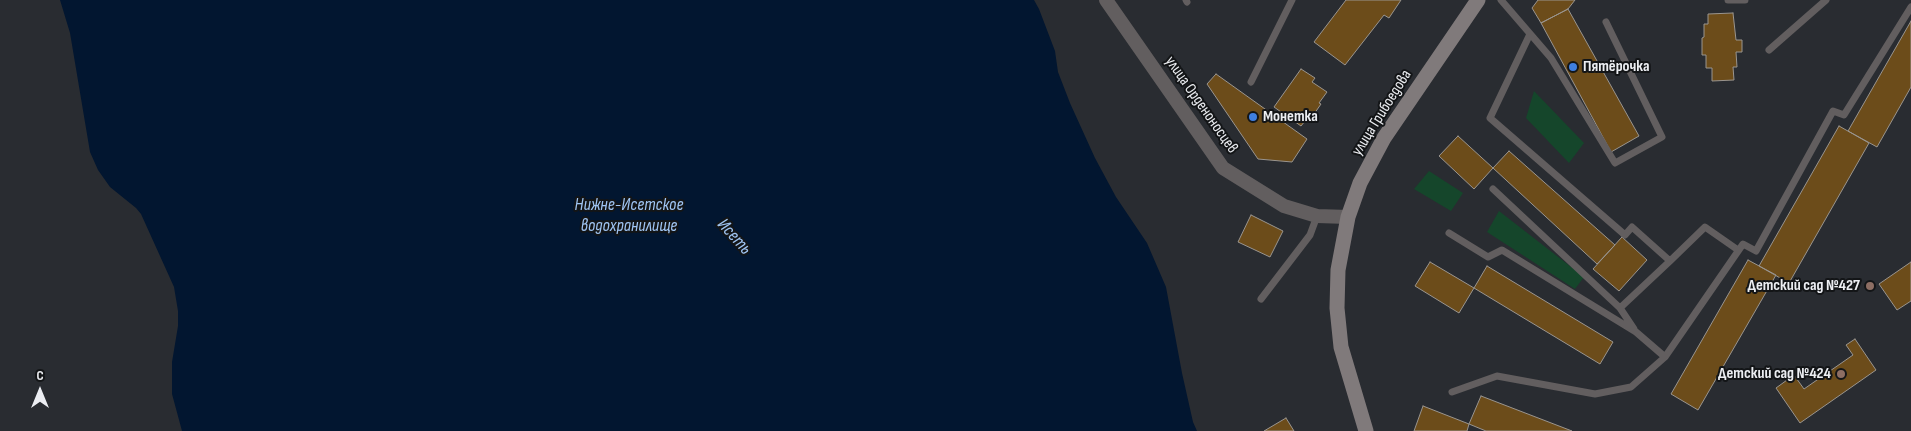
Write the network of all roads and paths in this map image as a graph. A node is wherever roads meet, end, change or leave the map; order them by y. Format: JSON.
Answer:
{"nodes":[{"id":1,"x":1106,"y":0,"type":"edge"},
{"id":2,"x":1292,"y":0,"type":"edge"},
{"id":3,"x":1478,"y":0,"type":"edge"},
{"id":4,"x":1501,"y":0,"type":"edge"},
{"id":5,"x":1728,"y":0,"type":"edge"},
{"id":6,"x":1746,"y":0,"type":"edge"},
{"id":7,"x":1826,"y":0,"type":"edge"},
{"id":8,"x":1911,"y":7,"type":"edge"},
{"id":9,"x":1606,"y":22,"type":"dead end"},
{"id":10,"x":1530,"y":34,"type":"junction"},
{"id":11,"x":1769,"y":50,"type":"dead end"},
{"id":12,"x":1251,"y":82,"type":"dead end"},
{"id":13,"x":1493,"y":188,"type":"dead end"},
{"id":14,"x":1317,"y":216,"type":"junction"},
{"id":15,"x":1348,"y":217,"type":"junction"},
{"id":16,"x":1449,"y":233,"type":"dead end"},
{"id":17,"x":1738,"y":250,"type":"junction"},
{"id":18,"x":1670,"y":261,"type":"junction"},
{"id":19,"x":1261,"y":299,"type":"dead end"},
{"id":20,"x":1620,"y":308,"type":"junction"},
{"id":21,"x":1636,"y":332,"type":"junction"},
{"id":22,"x":1664,"y":356,"type":"junction"},
{"id":23,"x":1452,"y":392,"type":"dead end"},
{"id":24,"x":1366,"y":431,"type":"edge"}],
"edges":[{"from":1,"to":14,"type":"street","name":"улица Орденоносцев"},
{"from":2,"to":12,"type":"lane"},
{"from":3,"to":15,"type":"main road","name":"улица Грибоедова"},
{"from":4,"to":10,"type":"lane"},
{"from":5,"to":6,"type":"lane"},
{"from":7,"to":11,"type":"lane"},
{"from":8,"to":17,"type":"lane"},
{"from":9,"to":10,"type":"lane"},
{"from":10,"to":18,"type":"lane"},
{"from":13,"to":20,"type":"lane"},
{"from":14,"to":15,"type":"street","name":"улица Орденоносцев"},
{"from":14,"to":19,"type":"lane"},
{"from":15,"to":24,"type":"main road","name":"улица Грибоедова"},
{"from":16,"to":21,"type":"lane"},
{"from":17,"to":18,"type":"lane"},
{"from":17,"to":22,"type":"lane"},
{"from":18,"to":20,"type":"lane"},
{"from":20,"to":21,"type":"lane"},
{"from":21,"to":22,"type":"lane"},
{"from":22,"to":23,"type":"lane"}]}
